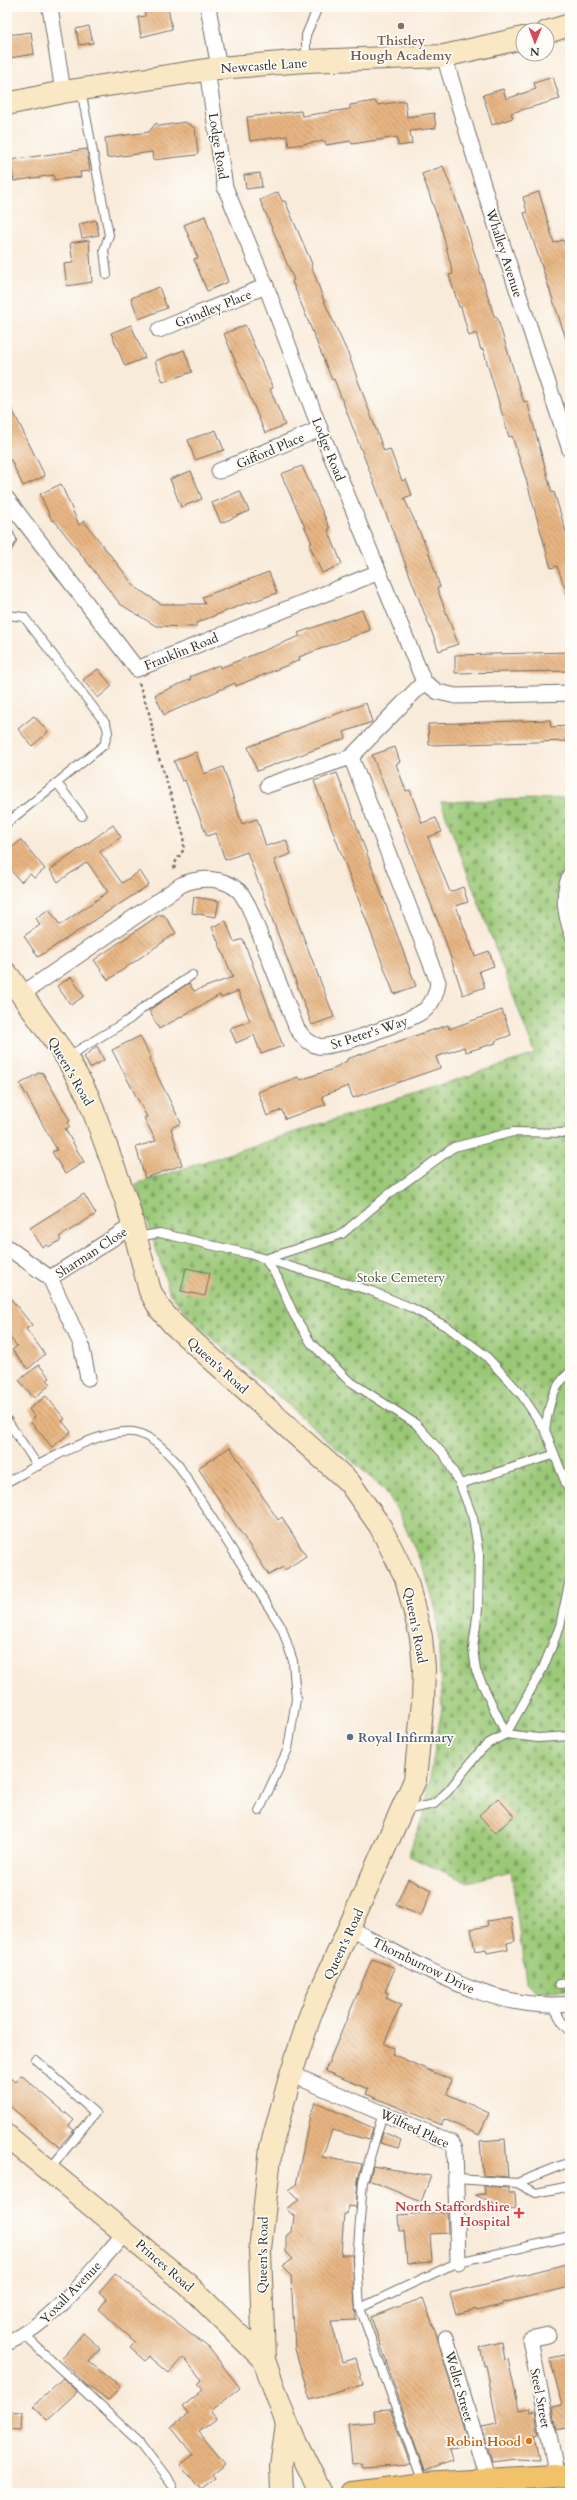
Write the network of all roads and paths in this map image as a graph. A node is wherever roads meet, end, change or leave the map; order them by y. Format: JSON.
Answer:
{"nodes":[{"id":1,"x":50,"y":7,"type":"edge"},
{"id":2,"x":208,"y":7,"type":"edge"},
{"id":3,"x":318,"y":7,"type":"edge"},
{"id":4,"x":570,"y":25,"type":"edge"},
{"id":5,"x":555,"y":30,"type":"edge"},
{"id":6,"x":515,"y":40,"type":"edge"},
{"id":7,"x":444,"y":56,"type":"junction"},
{"id":8,"x":306,"y":61,"type":"junction"},
{"id":9,"x":213,"y":69,"type":"junction"},
{"id":10,"x":72,"y":90,"type":"junction"},
{"id":11,"x":7,"y":104,"type":"edge"},
{"id":12,"x":107,"y":275,"type":"dead end"},
{"id":13,"x":266,"y":286,"type":"junction"},
{"id":14,"x":160,"y":330,"type":"dead end"},
{"id":15,"x":320,"y":429,"type":"junction"},
{"id":16,"x":570,"y":450,"type":"edge"},
{"id":17,"x":219,"y":471,"type":"dead end"},
{"id":18,"x":7,"y":499,"type":"edge"},
{"id":19,"x":7,"y":530,"type":"edge"},
{"id":20,"x":7,"y":549,"type":"edge"},
{"id":21,"x":379,"y":572,"type":"junction"},
{"id":22,"x":7,"y":615,"type":"edge"},
{"id":23,"x":137,"y":669,"type":"junction"},
{"id":24,"x":424,"y":682,"type":"junction"},
{"id":25,"x":570,"y":693,"type":"edge"},
{"id":26,"x":351,"y":757,"type":"junction"},
{"id":27,"x":57,"y":783,"type":"junction"},
{"id":28,"x":268,"y":785,"type":"dead end"},
{"id":29,"x":82,"y":816,"type":"dead end"},
{"id":30,"x":7,"y":823,"type":"edge"},
{"id":31,"x":570,"y":867,"type":"edge"},
{"id":32,"x":181,"y":885,"type":"junction"},
{"id":33,"x":570,"y":938,"type":"edge"},
{"id":34,"x":7,"y":974,"type":"edge"},
{"id":35,"x":192,"y":975,"type":"dead end"},
{"id":36,"x":22,"y":994,"type":"junction"},
{"id":37,"x":67,"y":1058,"type":"junction"},
{"id":38,"x":570,"y":1132,"type":"edge"},
{"id":39,"x":133,"y":1232,"type":"junction"},
{"id":40,"x":7,"y":1247,"type":"edge"},
{"id":41,"x":265,"y":1259,"type":"junction"},
{"id":42,"x":50,"y":1278,"type":"junction"},
{"id":43,"x":570,"y":1372,"type":"edge"},
{"id":44,"x":88,"y":1378,"type":"dead end"},
{"id":45,"x":7,"y":1420,"type":"edge"},
{"id":46,"x":545,"y":1430,"type":"junction"},
{"id":47,"x":553,"y":1455,"type":"junction"},
{"id":48,"x":38,"y":1466,"type":"junction"},
{"id":49,"x":7,"y":1482,"type":"edge"},
{"id":50,"x":460,"y":1484,"type":"junction"},
{"id":51,"x":570,"y":1494,"type":"edge"},
{"id":52,"x":570,"y":1579,"type":"edge"},
{"id":53,"x":506,"y":1734,"type":"junction"},
{"id":54,"x":570,"y":1736,"type":"edge"},
{"id":55,"x":560,"y":1738,"type":"junction"},
{"id":56,"x":570,"y":1745,"type":"edge"},
{"id":57,"x":402,"y":1810,"type":"junction"},
{"id":58,"x":259,"y":1811,"type":"dead end"},
{"id":59,"x":350,"y":1929,"type":"junction"},
{"id":60,"x":559,"y":1984,"type":"dead end"},
{"id":61,"x":570,"y":1984,"type":"edge"},
{"id":62,"x":570,"y":2004,"type":"edge"},
{"id":63,"x":553,"y":2006,"type":"junction"},
{"id":64,"x":570,"y":2031,"type":"edge"},
{"id":65,"x":36,"y":2060,"type":"dead end"},
{"id":66,"x":291,"y":2074,"type":"junction"},
{"id":67,"x":383,"y":2113,"type":"junction"},
{"id":68,"x":7,"y":2136,"type":"edge"},
{"id":69,"x":570,"y":2162,"type":"edge"},
{"id":70,"x":49,"y":2170,"type":"junction"},
{"id":71,"x":456,"y":2179,"type":"junction"},
{"id":72,"x":517,"y":2183,"type":"junction"},
{"id":73,"x":570,"y":2186,"type":"edge"},
{"id":74,"x":126,"y":2232,"type":"junction"},
{"id":75,"x":570,"y":2238,"type":"edge"},
{"id":76,"x":458,"y":2262,"type":"junction"},
{"id":77,"x":360,"y":2308,"type":"junction"},
{"id":78,"x":24,"y":2335,"type":"junction"},
{"id":79,"x":548,"y":2335,"type":"dead end"},
{"id":80,"x":446,"y":2338,"type":"dead end"},
{"id":81,"x":7,"y":2343,"type":"edge"},
{"id":82,"x":264,"y":2360,"type":"junction"},
{"id":83,"x":287,"y":2424,"type":"junction"},
{"id":84,"x":563,"y":2476,"type":"edge"},
{"id":85,"x":488,"y":2481,"type":"junction"},
{"id":86,"x":424,"y":2484,"type":"junction"},
{"id":87,"x":172,"y":2485,"type":"dead end"},
{"id":88,"x":517,"y":2486,"type":"edge"},
{"id":89,"x":282,"y":2493,"type":"edge"},
{"id":90,"x":321,"y":2493,"type":"edge"},
{"id":91,"x":352,"y":2493,"type":"edge"}],
"edges":[{"from":1,"to":10,"type":"street"},
{"from":2,"to":9,"type":"street","name":"Lodge Road"},
{"from":3,"to":8,"type":"lane"},
{"from":4,"to":5,"type":"street"},
{"from":6,"to":7,"type":"street","name":"Newcastle Lane"},
{"from":7,"to":8,"type":"street","name":"Newcastle Lane"},
{"from":7,"to":16,"type":"street","name":"Whalley Avenue"},
{"from":8,"to":9,"type":"street","name":"Newcastle Lane"},
{"from":9,"to":10,"type":"street","name":"Newcastle Lane"},
{"from":9,"to":13,"type":"street","name":"Lodge Road"},
{"from":10,"to":11,"type":"street","name":"Newcastle Lane"},
{"from":10,"to":12,"type":"lane"},
{"from":13,"to":14,"type":"street","name":"Grindley Place"},
{"from":13,"to":15,"type":"street","name":"Lodge Road"},
{"from":15,"to":17,"type":"street","name":"Gifford Place"},
{"from":15,"to":21,"type":"street","name":"Lodge Road"},
{"from":18,"to":23,"type":"street","name":"Franklin Road"},
{"from":19,"to":20,"type":"lane"},
{"from":21,"to":23,"type":"street","name":"Franklin Road"},
{"from":21,"to":24,"type":"street","name":"Lodge Road"},
{"from":22,"to":27,"type":"lane"},
{"from":23,"to":32,"type":"path"},
{"from":24,"to":25,"type":"street"},
{"from":24,"to":26,"type":"street"},
{"from":26,"to":28,"type":"street"},
{"from":26,"to":32,"type":"street","name":"St Peter's Way"},
{"from":27,"to":29,"type":"lane"},
{"from":27,"to":30,"type":"lane"},
{"from":31,"to":33,"type":"lane"},
{"from":32,"to":36,"type":"street","name":"St Peter's Way"},
{"from":34,"to":36,"type":"street","name":"Queen's Road"},
{"from":35,"to":37,"type":"lane"},
{"from":36,"to":37,"type":"street","name":"Queen's Road"},
{"from":37,"to":39,"type":"street","name":"Queen's Road"},
{"from":38,"to":41,"type":"lane"},
{"from":39,"to":41,"type":"lane"},
{"from":39,"to":42,"type":"street","name":"Sharman Close"},
{"from":39,"to":57,"type":"street","name":"Queen's Road"},
{"from":40,"to":42,"type":"street","name":"Sharman Close"},
{"from":41,"to":46,"type":"lane"},
{"from":41,"to":50,"type":"lane"},
{"from":42,"to":44,"type":"street","name":"Sharman Close"},
{"from":43,"to":46,"type":"lane"},
{"from":45,"to":48,"type":"lane"},
{"from":46,"to":47,"type":"lane"},
{"from":47,"to":50,"type":"lane"},
{"from":47,"to":51,"type":"lane"},
{"from":48,"to":49,"type":"lane"},
{"from":48,"to":58,"type":"lane"},
{"from":50,"to":53,"type":"lane"},
{"from":52,"to":53,"type":"lane"},
{"from":53,"to":55,"type":"lane"},
{"from":53,"to":57,"type":"lane"},
{"from":54,"to":55,"type":"lane"},
{"from":55,"to":56,"type":"lane"},
{"from":57,"to":59,"type":"street","name":"Queen's Road"},
{"from":59,"to":63,"type":"street","name":"Thornburrow Drive"},
{"from":59,"to":66,"type":"street","name":"Queen's Road"},
{"from":60,"to":61,"type":"lane"},
{"from":62,"to":63,"type":"street","name":"Thornburrow Drive"},
{"from":63,"to":64,"type":"lane"},
{"from":65,"to":70,"type":"lane"},
{"from":66,"to":67,"type":"street","name":"Wilfred Place"},
{"from":66,"to":82,"type":"street","name":"Queen's Road"},
{"from":67,"to":71,"type":"street","name":"Wilfred Place"},
{"from":67,"to":77,"type":"lane"},
{"from":68,"to":70,"type":"street","name":"Princes Road"},
{"from":69,"to":72,"type":"lane"},
{"from":70,"to":74,"type":"street","name":"Princes Road"},
{"from":71,"to":72,"type":"lane"},
{"from":71,"to":76,"type":"street","name":"Wilfred Place"},
{"from":72,"to":73,"type":"lane"},
{"from":74,"to":78,"type":"street","name":"Yoxall Avenue"},
{"from":74,"to":82,"type":"street","name":"Princes Road"},
{"from":75,"to":76,"type":"lane"},
{"from":76,"to":77,"type":"lane"},
{"from":77,"to":86,"type":"lane"},
{"from":78,"to":81,"type":"street","name":"Yoxall Avenue"},
{"from":78,"to":87,"type":"lane"},
{"from":79,"to":84,"type":"street","name":"Steel Street"},
{"from":80,"to":85,"type":"street","name":"Weller Street"},
{"from":82,"to":83,"type":"street","name":"Princes Road"},
{"from":83,"to":89,"type":"street","name":"Princes Road"},
{"from":83,"to":90,"type":"street","name":"Princes Road"},
{"from":84,"to":88,"type":"main road"},
{"from":85,"to":86,"type":"main road"},
{"from":85,"to":88,"type":"main road"},
{"from":86,"to":91,"type":"main road"}]}
